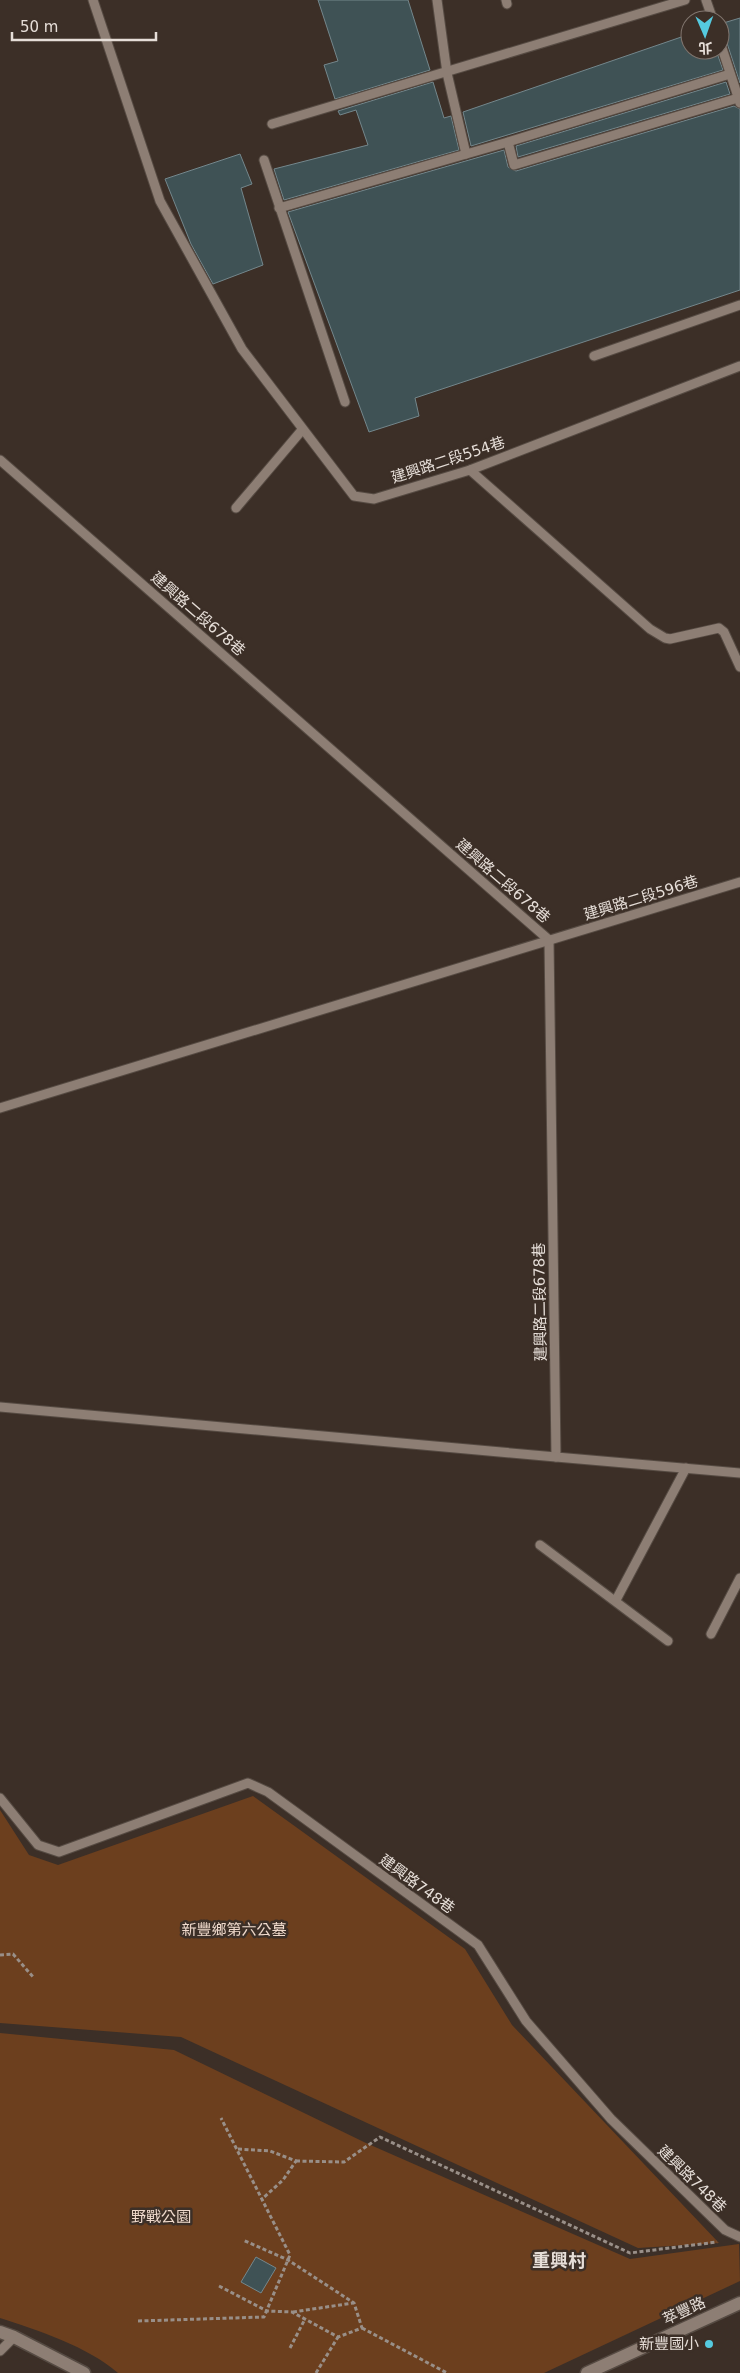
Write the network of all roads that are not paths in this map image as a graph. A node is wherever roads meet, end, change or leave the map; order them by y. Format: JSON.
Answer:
{"nodes":[{"id":1,"x":93,"y":0,"type":"edge"},
{"id":2,"x":437,"y":0,"type":"edge"},
{"id":3,"x":685,"y":0,"type":"edge"},
{"id":4,"x":726,"y":60,"type":"edge"},
{"id":5,"x":447,"y":73,"type":"junction"},
{"id":6,"x":730,"y":74,"type":"junction"},
{"id":7,"x":739,"y":100,"type":"edge"},
{"id":8,"x":272,"y":124,"type":"dead end"},
{"id":9,"x":508,"y":142,"type":"junction"},
{"id":10,"x":466,"y":154,"type":"junction"},
{"id":11,"x":264,"y":160,"type":"dead end"},
{"id":12,"x":278,"y":208,"type":"junction"},
{"id":13,"x":740,"y":305,"type":"edge"},
{"id":14,"x":594,"y":356,"type":"dead end"},
{"id":15,"x":740,"y":366,"type":"edge"},
{"id":16,"x":345,"y":402,"type":"dead end"},
{"id":17,"x":302,"y":430,"type":"junction"},
{"id":18,"x":0,"y":460,"type":"edge"},
{"id":19,"x":470,"y":470,"type":"junction"},
{"id":20,"x":236,"y":508,"type":"dead end"},
{"id":21,"x":740,"y":667,"type":"edge"},
{"id":22,"x":740,"y":882,"type":"edge"},
{"id":23,"x":549,"y":940,"type":"junction"},
{"id":24,"x":0,"y":1108,"type":"edge"},
{"id":25,"x":0,"y":1407,"type":"edge"},
{"id":26,"x":556,"y":1457,"type":"junction"},
{"id":27,"x":686,"y":1468,"type":"junction"},
{"id":28,"x":740,"y":1473,"type":"edge"},
{"id":29,"x":540,"y":1544,"type":"dead end"},
{"id":30,"x":740,"y":1578,"type":"edge"},
{"id":31,"x":616,"y":1600,"type":"junction"},
{"id":32,"x":711,"y":1634,"type":"dead end"},
{"id":33,"x":668,"y":1641,"type":"dead end"},
{"id":34,"x":0,"y":1798,"type":"edge"},
{"id":35,"x":740,"y":2237,"type":"edge"},
{"id":36,"x":740,"y":2303,"type":"edge"},
{"id":37,"x":0,"y":2332,"type":"edge"},
{"id":38,"x":14,"y":2337,"type":"junction"},
{"id":39,"x":0,"y":2351,"type":"edge"},
{"id":40,"x":84,"y":2373,"type":"edge"},
{"id":41,"x":588,"y":2373,"type":"edge"}],
"edges":[{"from":1,"to":17,"type":"lane","name":"建興路二段554巷"},
{"from":2,"to":5,"type":"lane"},
{"from":3,"to":5,"type":"lane"},
{"from":4,"to":6,"type":"lane"},
{"from":5,"to":8,"type":"lane"},
{"from":5,"to":10,"type":"lane"},
{"from":6,"to":7,"type":"lane"},
{"from":6,"to":9,"type":"lane"},
{"from":7,"to":9,"type":"lane"},
{"from":9,"to":10,"type":"lane"},
{"from":10,"to":12,"type":"lane"},
{"from":11,"to":12,"type":"lane"},
{"from":12,"to":16,"type":"lane"},
{"from":13,"to":14,"type":"lane"},
{"from":15,"to":19,"type":"lane","name":"建興路二段554巷"},
{"from":17,"to":19,"type":"lane","name":"建興路二段554巷"},
{"from":17,"to":20,"type":"lane"},
{"from":18,"to":23,"type":"lane","name":"建興路二段678巷"},
{"from":19,"to":21,"type":"lane"},
{"from":22,"to":23,"type":"lane","name":"建興路二段596巷"},
{"from":23,"to":24,"type":"lane","name":"建興路二段596巷"},
{"from":23,"to":26,"type":"lane","name":"建興路二段678巷"},
{"from":25,"to":26,"type":"lane"},
{"from":26,"to":27,"type":"lane"},
{"from":27,"to":28,"type":"lane"},
{"from":27,"to":31,"type":"lane"},
{"from":29,"to":31,"type":"lane"},
{"from":30,"to":32,"type":"lane"},
{"from":31,"to":33,"type":"lane"},
{"from":34,"to":35,"type":"lane","name":"建興路748巷"},
{"from":36,"to":41,"type":"street","name":"萃豐路"},
{"from":37,"to":38,"type":"street"},
{"from":38,"to":39,"type":"lane"},
{"from":38,"to":40,"type":"street"}]}
